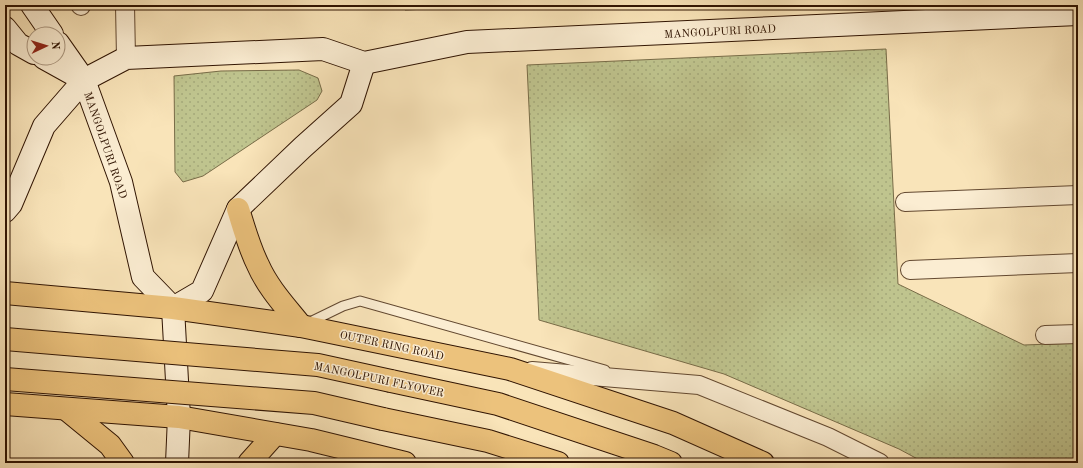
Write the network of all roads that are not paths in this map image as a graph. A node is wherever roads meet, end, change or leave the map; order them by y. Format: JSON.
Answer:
{"nodes":[{"id":1,"x":32,"y":5,"type":"edge"},
{"id":2,"x":125,"y":5,"type":"edge"},
{"id":3,"x":1078,"y":14,"type":"edge"},
{"id":4,"x":46,"y":26,"type":"edge"},
{"id":5,"x":66,"y":54,"type":"edge"},
{"id":6,"x":126,"y":58,"type":"junction"},
{"id":7,"x":364,"y":63,"type":"junction"},
{"id":8,"x":59,"y":66,"type":"edge"},
{"id":9,"x":84,"y":80,"type":"junction"},
{"id":10,"x":1078,"y":195,"type":"edge"},
{"id":11,"x":905,"y":202,"type":"dead end"},
{"id":12,"x":238,"y":210,"type":"junction"},
{"id":13,"x":5,"y":211,"type":"edge"},
{"id":14,"x":1078,"y":263,"type":"edge"},
{"id":15,"x":910,"y":270,"type":"dead end"},
{"id":16,"x":5,"y":293,"type":"edge"},
{"id":17,"x":173,"y":308,"type":"junction"},
{"id":18,"x":301,"y":326,"type":"junction"},
{"id":19,"x":1078,"y":334,"type":"edge"},
{"id":20,"x":1045,"y":335,"type":"dead end"},
{"id":21,"x":5,"y":339,"type":"edge"},
{"id":22,"x":510,"y":369,"type":"junction"},
{"id":23,"x":5,"y":379,"type":"edge"},
{"id":24,"x":639,"y":380,"type":"junction"},
{"id":25,"x":5,"y":404,"type":"edge"},
{"id":26,"x":66,"y":409,"type":"junction"},
{"id":27,"x":179,"y":417,"type":"junction"},
{"id":28,"x":275,"y":434,"type":"junction"},
{"id":29,"x":123,"y":463,"type":"edge"},
{"id":30,"x":177,"y":463,"type":"edge"},
{"id":31,"x":249,"y":463,"type":"edge"},
{"id":32,"x":405,"y":463,"type":"edge"},
{"id":33,"x":558,"y":463,"type":"edge"},
{"id":34,"x":671,"y":463,"type":"edge"},
{"id":35,"x":763,"y":463,"type":"edge"},
{"id":36,"x":880,"y":463,"type":"edge"}],
"edges":[{"from":1,"to":4,"type":"street"},
{"from":2,"to":6,"type":"street"},
{"from":3,"to":7,"type":"street","name":"MANGOLPURI ROAD"},
{"from":5,"to":9,"type":"street"},
{"from":6,"to":7,"type":"street","name":"MANGOLPURI ROAD"},
{"from":6,"to":9,"type":"street","name":"MANGOLPURI ROAD"},
{"from":7,"to":12,"type":"street"},
{"from":8,"to":9,"type":"street"},
{"from":9,"to":13,"type":"street"},
{"from":9,"to":17,"type":"street","name":"MANGOLPURI ROAD"},
{"from":10,"to":11,"type":"street"},
{"from":12,"to":17,"type":"street"},
{"from":12,"to":18,"type":"main road"},
{"from":14,"to":15,"type":"street"},
{"from":16,"to":17,"type":"main road","name":"OUTER RING ROAD"},
{"from":17,"to":18,"type":"main road","name":"OUTER RING ROAD"},
{"from":17,"to":27,"type":"street"},
{"from":18,"to":22,"type":"main road","name":"OUTER RING ROAD"},
{"from":18,"to":24,"type":"lane"},
{"from":19,"to":20,"type":"street"},
{"from":21,"to":34,"type":"main road","name":"MANGOLPURI FLYOVER","bridge":true},
{"from":22,"to":24,"type":"street"},
{"from":22,"to":35,"type":"main road","name":"OUTER RING ROAD"},
{"from":23,"to":33,"type":"main road","bridge":true},
{"from":24,"to":36,"type":"street"},
{"from":25,"to":26,"type":"main road"},
{"from":26,"to":27,"type":"main road"},
{"from":26,"to":29,"type":"main road"},
{"from":27,"to":28,"type":"main road"},
{"from":27,"to":30,"type":"street"},
{"from":28,"to":31,"type":"main road"},
{"from":28,"to":32,"type":"main road"}]}
